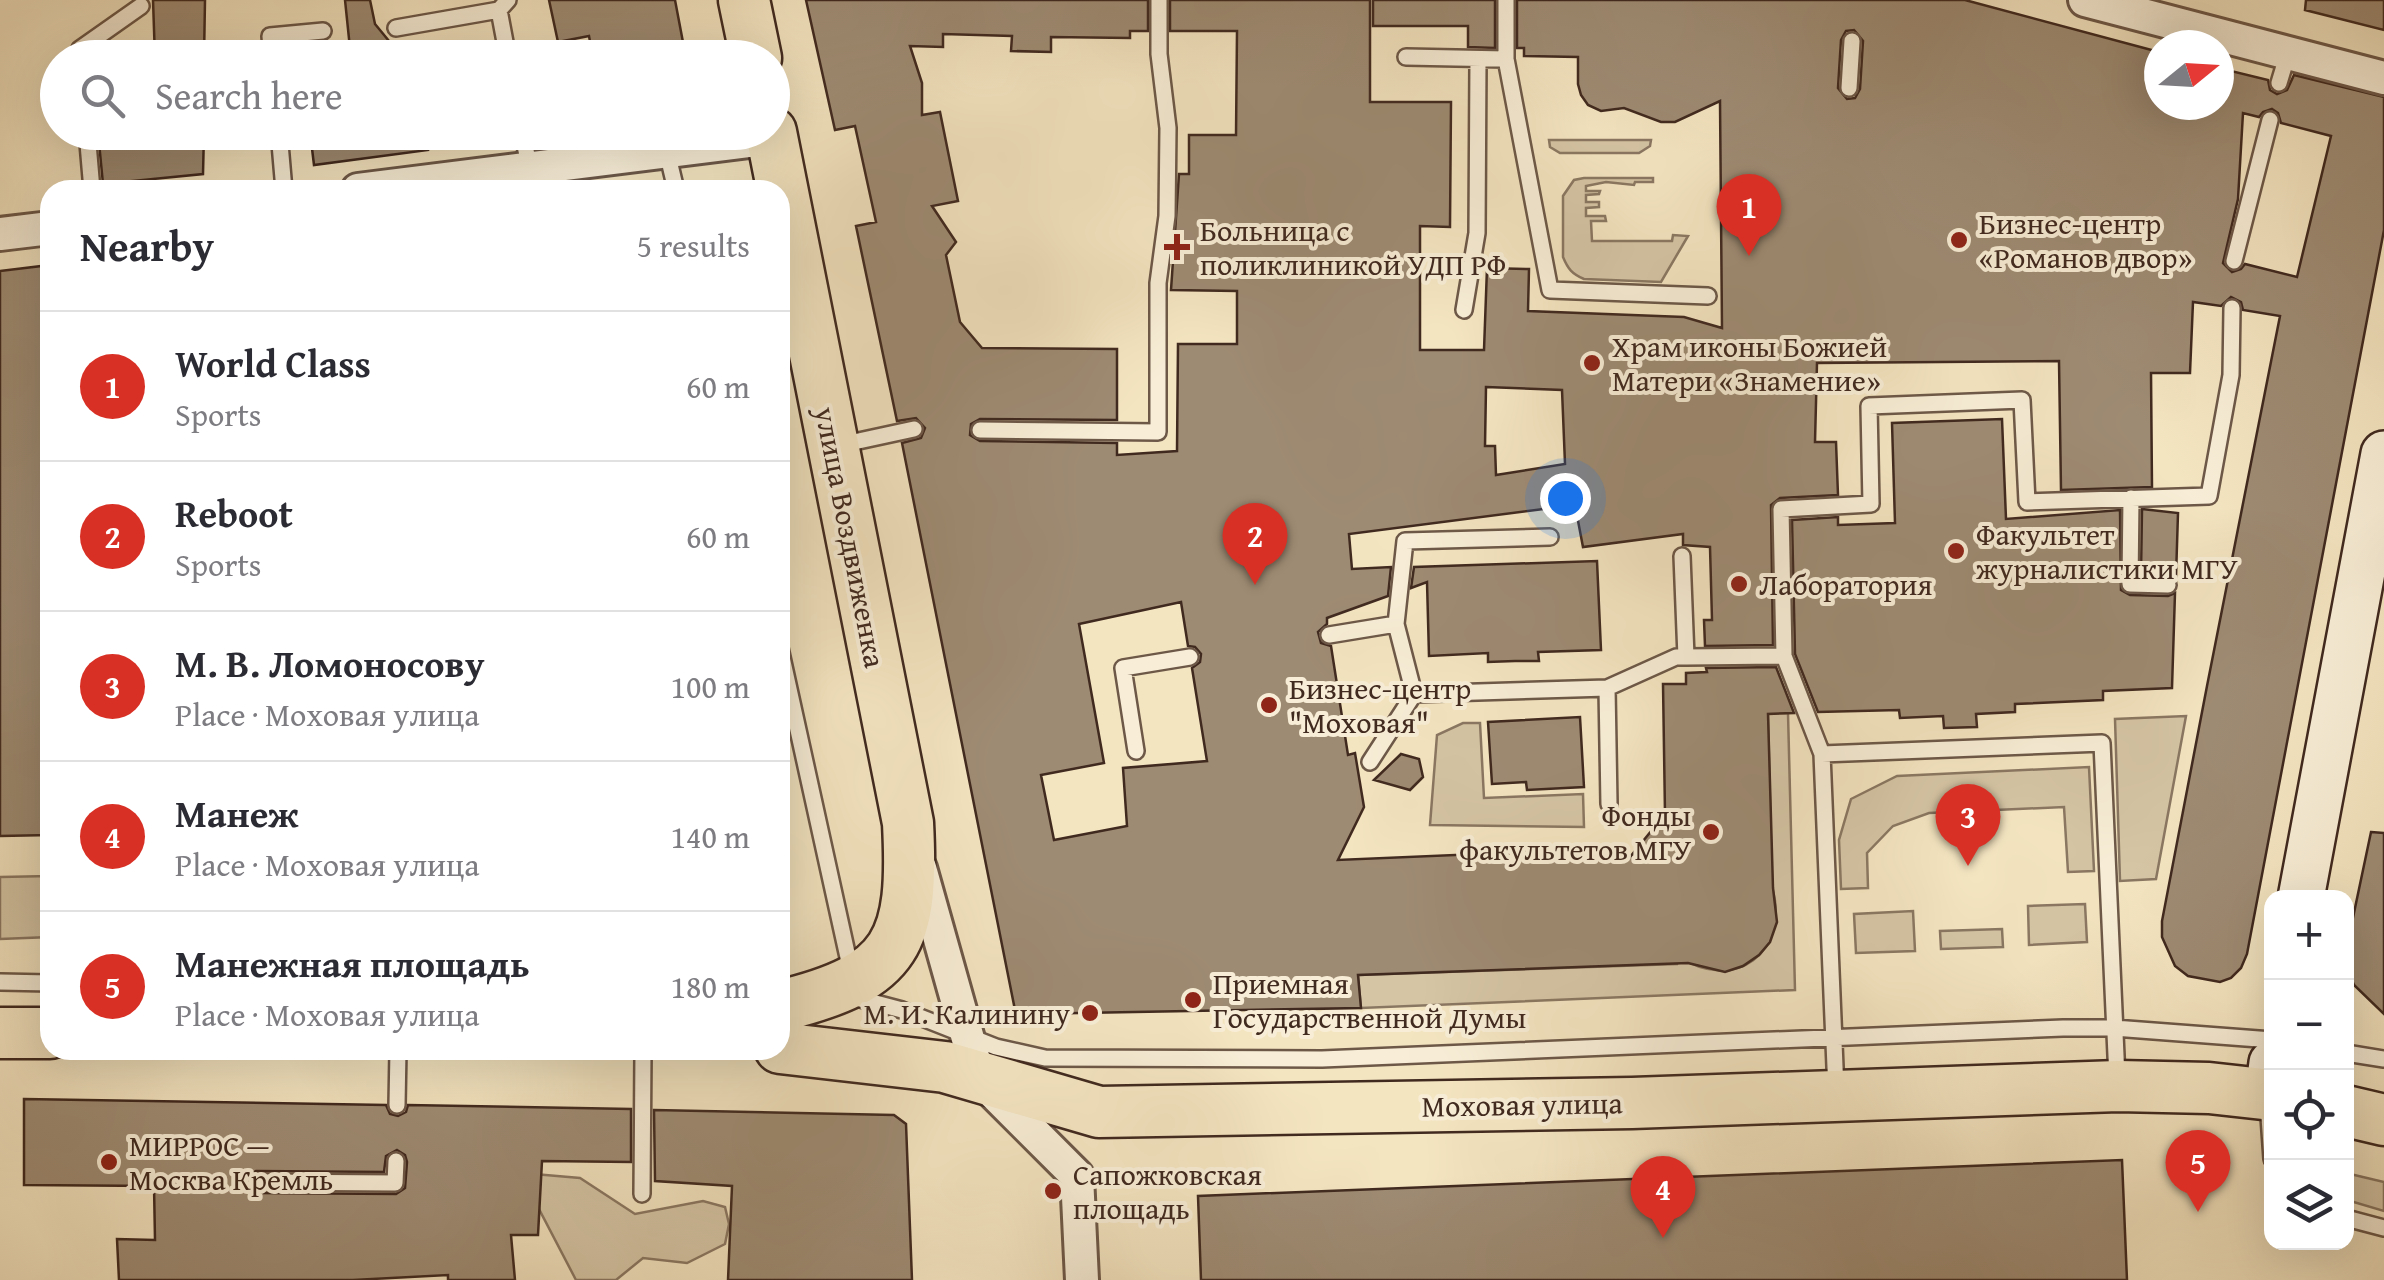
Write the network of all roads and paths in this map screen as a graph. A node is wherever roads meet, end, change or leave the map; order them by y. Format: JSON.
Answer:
{"nodes":[{"id":1,"x":744,"y":0,"type":"edge"},
{"id":2,"x":1159,"y":0,"type":"edge"},
{"id":3,"x":1506,"y":0,"type":"edge"},
{"id":4,"x":2086,"y":0,"type":"edge"},
{"id":5,"x":504,"y":5,"type":"edge"},
{"id":6,"x":141,"y":6,"type":"dead end"},
{"id":7,"x":396,"y":28,"type":"dead end"},
{"id":8,"x":323,"y":30,"type":"dead end"},
{"id":9,"x":93,"y":40,"type":"edge"},
{"id":10,"x":270,"y":40,"type":"edge"},
{"id":11,"x":507,"y":40,"type":"edge"},
{"id":12,"x":752,"y":40,"type":"edge"},
{"id":13,"x":1852,"y":40,"type":"dead end"},
{"id":14,"x":1406,"y":57,"type":"dead end"},
{"id":15,"x":1478,"y":58,"type":"junction"},
{"id":16,"x":1506,"y":58,"type":"junction"},
{"id":17,"x":2384,"y":78,"type":"edge"},
{"id":18,"x":1849,"y":88,"type":"dead end"},
{"id":19,"x":2270,"y":120,"type":"dead end"},
{"id":20,"x":89,"y":150,"type":"edge"},
{"id":21,"x":281,"y":150,"type":"edge"},
{"id":22,"x":526,"y":150,"type":"edge"},
{"id":23,"x":679,"y":150,"type":"edge"},
{"id":24,"x":774,"y":150,"type":"edge"},
{"id":25,"x":667,"y":152,"type":"junction"},
{"id":26,"x":530,"y":169,"type":"junction"},
{"id":27,"x":91,"y":180,"type":"edge"},
{"id":28,"x":283,"y":180,"type":"edge"},
{"id":29,"x":440,"y":180,"type":"edge"},
{"id":30,"x":674,"y":180,"type":"edge"},
{"id":31,"x":780,"y":180,"type":"edge"},
{"id":32,"x":40,"y":229,"type":"edge"},
{"id":33,"x":790,"y":229,"type":"edge"},
{"id":34,"x":0,"y":234,"type":"edge"},
{"id":35,"x":2234,"y":262,"type":"dead end"},
{"id":36,"x":1708,"y":296,"type":"dead end"},
{"id":37,"x":2232,"y":308,"type":"dead end"},
{"id":38,"x":1464,"y":310,"type":"dead end"},
{"id":39,"x":914,"y":430,"type":"dead end"},
{"id":40,"x":980,"y":430,"type":"dead end"},
{"id":41,"x":834,"y":446,"type":"junction"},
{"id":42,"x":2384,"y":454,"type":"edge"},
{"id":43,"x":2131,"y":498,"type":"junction"},
{"id":44,"x":1550,"y":536,"type":"dead end"},
{"id":45,"x":1682,"y":556,"type":"dead end"},
{"id":46,"x":2168,"y":585,"type":"dead end"},
{"id":47,"x":1396,"y":624,"type":"junction"},
{"id":48,"x":1329,"y":635,"type":"dead end"},
{"id":49,"x":1784,"y":656,"type":"junction"},
{"id":50,"x":1190,"y":657,"type":"dead end"},
{"id":51,"x":1686,"y":657,"type":"junction"},
{"id":52,"x":1607,"y":688,"type":"junction"},
{"id":53,"x":1414,"y":694,"type":"junction"},
{"id":54,"x":1136,"y":751,"type":"dead end"},
{"id":55,"x":1822,"y":754,"type":"junction"},
{"id":56,"x":1370,"y":762,"type":"dead end"},
{"id":57,"x":790,"y":772,"type":"edge"},
{"id":58,"x":1609,"y":804,"type":"dead end"},
{"id":59,"x":908,"y":823,"type":"junction"},
{"id":60,"x":2302,"y":890,"type":"edge"},
{"id":61,"x":0,"y":982,"type":"edge"},
{"id":62,"x":40,"y":983,"type":"edge"},
{"id":63,"x":808,"y":994,"type":"edge"},
{"id":64,"x":2114,"y":1028,"type":"junction"},
{"id":65,"x":40,"y":1032,"type":"edge"},
{"id":66,"x":0,"y":1033,"type":"edge"},
{"id":67,"x":2264,"y":1039,"type":"edge"},
{"id":68,"x":1833,"y":1040,"type":"junction"},
{"id":69,"x":790,"y":1049,"type":"edge"},
{"id":70,"x":2354,"y":1054,"type":"edge"},
{"id":71,"x":972,"y":1056,"type":"junction"},
{"id":72,"x":2384,"y":1059,"type":"edge"},
{"id":73,"x":398,"y":1060,"type":"edge"},
{"id":74,"x":643,"y":1060,"type":"edge"},
{"id":75,"x":2264,"y":1084,"type":"edge"},
{"id":76,"x":2118,"y":1086,"type":"junction"},
{"id":77,"x":1836,"y":1094,"type":"junction"},
{"id":78,"x":397,"y":1105,"type":"dead end"},
{"id":79,"x":2354,"y":1113,"type":"edge"},
{"id":80,"x":2384,"y":1120,"type":"edge"},
{"id":81,"x":396,"y":1160,"type":"dead end"},
{"id":82,"x":256,"y":1182,"type":"dead end"},
{"id":83,"x":642,"y":1194,"type":"dead end"},
{"id":84,"x":2354,"y":1220,"type":"edge"},
{"id":85,"x":2384,"y":1228,"type":"edge"},
{"id":86,"x":1082,"y":1280,"type":"edge"}],
"edges":[{"from":1,"to":12,"type":"main road"},
{"from":2,"to":40,"type":"lane"},
{"from":3,"to":16,"type":"lane"},
{"from":4,"to":17,"type":"street"},
{"from":5,"to":7,"type":"lane"},
{"from":5,"to":11,"type":"lane"},
{"from":6,"to":9,"type":"lane"},
{"from":8,"to":10,"type":"lane"},
{"from":13,"to":18,"type":"lane"},
{"from":14,"to":15,"type":"lane"},
{"from":15,"to":16,"type":"lane"},
{"from":15,"to":38,"type":"lane"},
{"from":16,"to":36,"type":"lane"},
{"from":19,"to":35,"type":"lane"},
{"from":20,"to":27,"type":"lane"},
{"from":21,"to":28,"type":"lane"},
{"from":22,"to":26,"type":"lane"},
{"from":23,"to":25,"type":"street"},
{"from":24,"to":31,"type":"main road","name":"улица Воздвиженка"},
{"from":25,"to":26,"type":"street"},
{"from":25,"to":30,"type":"lane"},
{"from":26,"to":29,"type":"street"},
{"from":32,"to":34,"type":"street"},
{"from":33,"to":41,"type":"main road","name":"улица Воздвиженка"},
{"from":37,"to":43,"type":"lane"},
{"from":39,"to":41,"type":"lane"},
{"from":41,"to":59,"type":"main road","name":"улица Воздвиженка"},
{"from":42,"to":60,"type":"street"},
{"from":43,"to":46,"type":"lane"},
{"from":43,"to":49,"type":"lane"},
{"from":44,"to":47,"type":"lane"},
{"from":45,"to":51,"type":"lane"},
{"from":47,"to":48,"type":"lane"},
{"from":47,"to":53,"type":"lane"},
{"from":49,"to":51,"type":"lane"},
{"from":49,"to":55,"type":"lane"},
{"from":50,"to":54,"type":"lane"},
{"from":51,"to":52,"type":"lane"},
{"from":52,"to":53,"type":"lane"},
{"from":52,"to":58,"type":"lane"},
{"from":53,"to":56,"type":"lane"},
{"from":55,"to":64,"type":"lane"},
{"from":55,"to":68,"type":"lane"},
{"from":57,"to":63,"type":"lane"},
{"from":59,"to":63,"type":"main road","name":"улица Воздвиженка"},
{"from":59,"to":71,"type":"street","name":"улица Воздвиженка"},
{"from":61,"to":62,"type":"lane"},
{"from":63,"to":71,"type":"lane"},
{"from":64,"to":67,"type":"lane"},
{"from":64,"to":68,"type":"lane"},
{"from":64,"to":76,"type":"lane"},
{"from":65,"to":66,"type":"main road"},
{"from":68,"to":71,"type":"lane"},
{"from":68,"to":77,"type":"lane"},
{"from":69,"to":71,"type":"main road","name":"Моховая улица"},
{"from":70,"to":72,"type":"lane"},
{"from":71,"to":77,"type":"main road","name":"Моховая улица"},
{"from":71,"to":86,"type":"street"},
{"from":73,"to":78,"type":"lane"},
{"from":74,"to":83,"type":"lane"},
{"from":75,"to":76,"type":"main road","name":"Моховая улица"},
{"from":76,"to":77,"type":"main road","name":"Моховая улица"},
{"from":79,"to":80,"type":"main road"},
{"from":81,"to":82,"type":"lane"},
{"from":84,"to":85,"type":"lane"}]}
